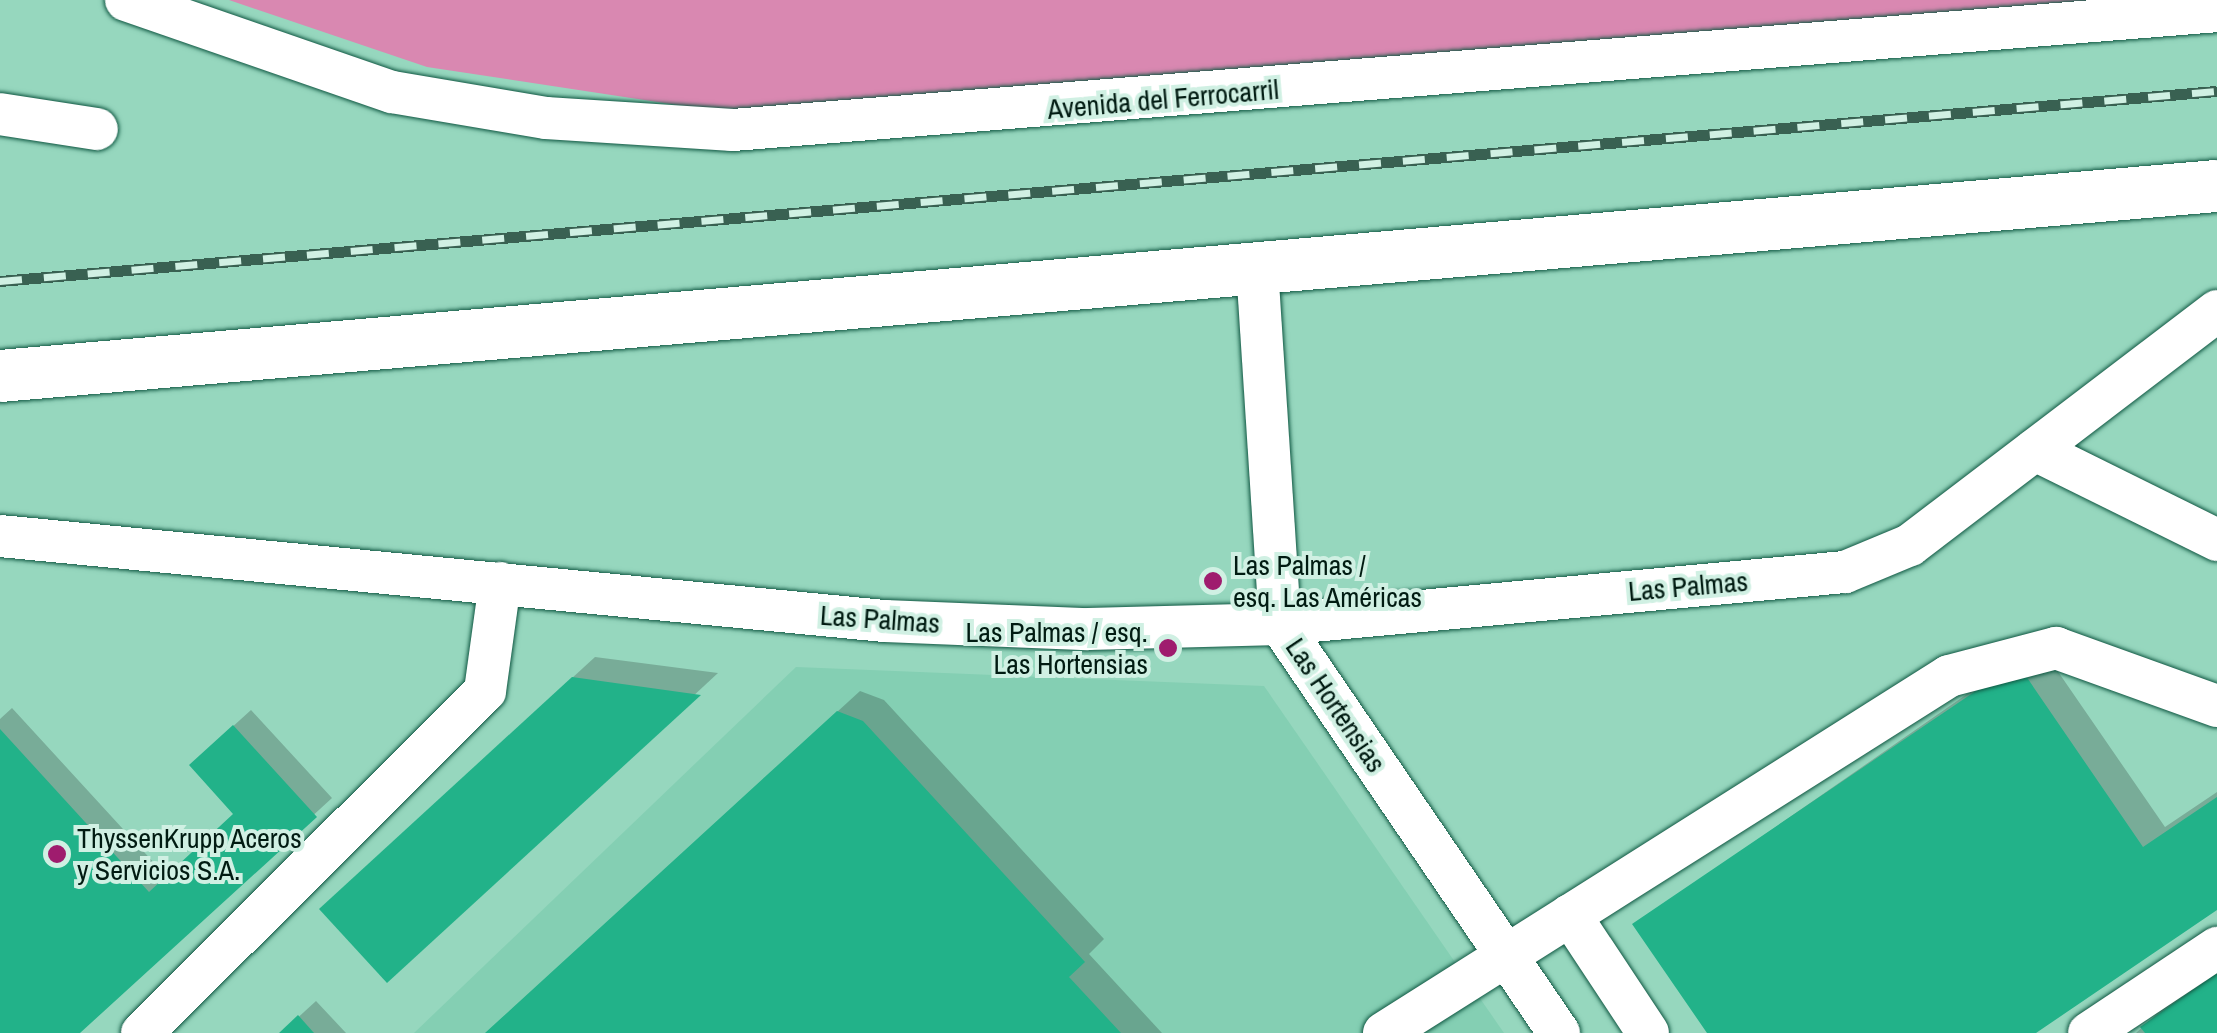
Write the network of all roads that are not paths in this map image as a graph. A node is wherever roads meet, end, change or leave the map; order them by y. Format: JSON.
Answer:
{"nodes":[{"id":1,"x":126,"y":0,"type":"edge"},
{"id":2,"x":2217,"y":10,"type":"edge"},
{"id":3,"x":0,"y":114,"type":"edge"},
{"id":4,"x":98,"y":129,"type":"dead end"},
{"id":5,"x":2217,"y":186,"type":"edge"},
{"id":6,"x":1257,"y":267,"type":"junction"},
{"id":7,"x":2217,"y":312,"type":"edge"},
{"id":8,"x":0,"y":376,"type":"edge"},
{"id":9,"x":2035,"y":450,"type":"junction"},
{"id":10,"x":0,"y":536,"type":"edge"},
{"id":11,"x":2217,"y":540,"type":"edge"},
{"id":12,"x":500,"y":583,"type":"junction"},
{"id":13,"x":1280,"y":624,"type":"junction"},
{"id":14,"x":2217,"y":706,"type":"edge"},
{"id":15,"x":1570,"y":915,"type":"junction"},
{"id":16,"x":2217,"y":948,"type":"edge"},
{"id":17,"x":1506,"y":955,"type":"junction"},
{"id":18,"x":142,"y":1033,"type":"edge"},
{"id":19,"x":1384,"y":1033,"type":"edge"},
{"id":20,"x":1559,"y":1033,"type":"edge"},
{"id":21,"x":1648,"y":1033,"type":"edge"},
{"id":22,"x":2089,"y":1033,"type":"edge"}],
"edges":[{"from":1,"to":2,"type":"street","name":"Avenida del Ferrocarril"},
{"from":3,"to":4,"type":"street"},
{"from":5,"to":6,"type":"main road"},
{"from":6,"to":8,"type":"main road"},
{"from":6,"to":13,"type":"street","name":"Las Hortensias"},
{"from":7,"to":9,"type":"street","name":"Las Palmas"},
{"from":9,"to":11,"type":"street"},
{"from":9,"to":13,"type":"street","name":"Las Palmas"},
{"from":10,"to":12,"type":"street","name":"Las Palmas"},
{"from":12,"to":13,"type":"street","name":"Las Palmas"},
{"from":12,"to":18,"type":"street"},
{"from":13,"to":17,"type":"street","name":"Las Hortensias"},
{"from":14,"to":15,"type":"street"},
{"from":15,"to":17,"type":"street"},
{"from":15,"to":21,"type":"street"},
{"from":16,"to":22,"type":"street"},
{"from":17,"to":19,"type":"street"},
{"from":17,"to":20,"type":"street","name":"Las Hortensias"}]}
